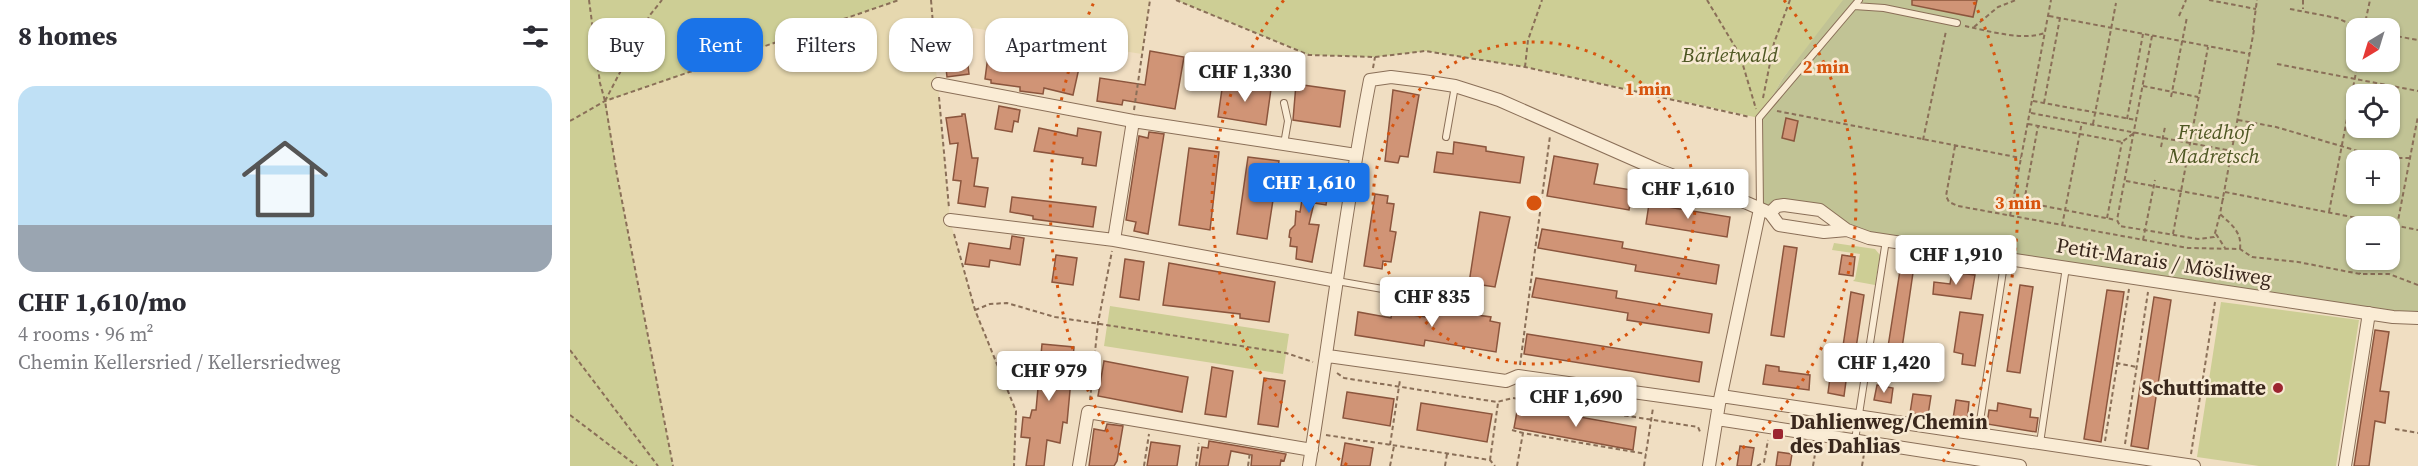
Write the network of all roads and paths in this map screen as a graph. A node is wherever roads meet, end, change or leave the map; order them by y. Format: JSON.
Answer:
{"nodes":[{"id":1,"x":589,"y":0,"type":"edge"},
{"id":2,"x":662,"y":0,"type":"edge"},
{"id":3,"x":899,"y":0,"type":"edge"},
{"id":4,"x":931,"y":0,"type":"edge"},
{"id":5,"x":1150,"y":0,"type":"edge"},
{"id":6,"x":1176,"y":0,"type":"edge"},
{"id":7,"x":1542,"y":0,"type":"edge"},
{"id":8,"x":1707,"y":0,"type":"edge"},
{"id":9,"x":1790,"y":0,"type":"edge"},
{"id":10,"x":1859,"y":0,"type":"edge"},
{"id":11,"x":2016,"y":0,"type":"edge"},
{"id":12,"x":2051,"y":0,"type":"edge"},
{"id":13,"x":2186,"y":0,"type":"edge"},
{"id":14,"x":2209,"y":0,"type":"edge"},
{"id":15,"x":2257,"y":0,"type":"edge"},
{"id":16,"x":2303,"y":0,"type":"edge"},
{"id":17,"x":2370,"y":0,"type":"edge"},
{"id":18,"x":2116,"y":3,"type":"dead end"},
{"id":19,"x":1854,"y":6,"type":"junction"},
{"id":20,"x":2256,"y":9,"type":"junction"},
{"id":21,"x":2290,"y":9,"type":"dead end"},
{"id":22,"x":2303,"y":10,"type":"junction"},
{"id":23,"x":2048,"y":16,"type":"junction"},
{"id":24,"x":2179,"y":16,"type":"dead end"},
{"id":25,"x":2187,"y":17,"type":"dead end"},
{"id":26,"x":2060,"y":18,"type":"junction"},
{"id":27,"x":2366,"y":18,"type":"edge"},
{"id":28,"x":1948,"y":21,"type":"junction"},
{"id":29,"x":2346,"y":22,"type":"edge"},
{"id":30,"x":1957,"y":23,"type":"joint"},
{"id":31,"x":1973,"y":27,"type":"junction"},
{"id":32,"x":2111,"y":28,"type":"junction"},
{"id":33,"x":2045,"y":33,"type":"junction"},
{"id":34,"x":2143,"y":34,"type":"junction"},
{"id":35,"x":2152,"y":36,"type":"junction"},
{"id":36,"x":2400,"y":37,"type":"edge"},
{"id":37,"x":2418,"y":40,"type":"edge"},
{"id":38,"x":2181,"y":41,"type":"junction"},
{"id":39,"x":2208,"y":47,"type":"junction"},
{"id":40,"x":2250,"y":54,"type":"junction"},
{"id":41,"x":2277,"y":64,"type":"dead end"},
{"id":42,"x":1525,"y":68,"type":"junction"},
{"id":43,"x":2356,"y":72,"type":"edge"},
{"id":44,"x":2355,"y":79,"type":"junction"},
{"id":45,"x":938,"y":84,"type":"junction"},
{"id":46,"x":1455,"y":86,"type":"junction"},
{"id":47,"x":2143,"y":86,"type":"junction"},
{"id":48,"x":2418,"y":91,"type":"edge"},
{"id":49,"x":2172,"y":92,"type":"junction"},
{"id":50,"x":2171,"y":97,"type":"dead end"},
{"id":51,"x":2198,"y":98,"type":"junction"},
{"id":52,"x":605,"y":101,"type":"junction"},
{"id":53,"x":2032,"y":101,"type":"junction"},
{"id":54,"x":1284,"y":103,"type":"dead end"},
{"id":55,"x":2044,"y":103,"type":"junction"},
{"id":56,"x":1768,"y":107,"type":"junction"},
{"id":57,"x":2030,"y":112,"type":"junction"},
{"id":58,"x":2095,"y":113,"type":"junction"},
{"id":59,"x":2418,"y":116,"type":"edge"},
{"id":60,"x":1759,"y":118,"type":"junction"},
{"id":61,"x":2127,"y":119,"type":"junction"},
{"id":62,"x":1133,"y":120,"type":"junction"},
{"id":63,"x":2136,"y":120,"type":"junction"},
{"id":64,"x":2238,"y":120,"type":"junction"},
{"id":65,"x":570,"y":121,"type":"edge"},
{"id":66,"x":2082,"y":122,"type":"junction"},
{"id":67,"x":2028,"y":124,"type":"junction"},
{"id":68,"x":2093,"y":124,"type":"junction"},
{"id":69,"x":2038,"y":126,"type":"junction"},
{"id":70,"x":2165,"y":127,"type":"dead end"},
{"id":71,"x":2134,"y":132,"type":"junction"},
{"id":72,"x":1551,"y":133,"type":"dead end"},
{"id":73,"x":2192,"y":133,"type":"junction"},
{"id":74,"x":2080,"y":134,"type":"junction"},
{"id":75,"x":1446,"y":137,"type":"dead end"},
{"id":76,"x":2163,"y":138,"type":"junction"},
{"id":77,"x":1923,"y":140,"type":"junction"},
{"id":78,"x":2234,"y":141,"type":"junction"},
{"id":79,"x":2122,"y":142,"type":"junction"},
{"id":80,"x":2190,"y":143,"type":"junction"},
{"id":81,"x":1284,"y":144,"type":"junction"},
{"id":82,"x":1955,"y":146,"type":"junction"},
{"id":83,"x":2342,"y":146,"type":"junction"},
{"id":84,"x":2161,"y":147,"type":"dead end"},
{"id":85,"x":2232,"y":151,"type":"junction"},
{"id":86,"x":1356,"y":154,"type":"junction"},
{"id":87,"x":2188,"y":154,"type":"junction"},
{"id":88,"x":2021,"y":158,"type":"junction"},
{"id":89,"x":2410,"y":158,"type":"junction"},
{"id":90,"x":2230,"y":162,"type":"junction"},
{"id":91,"x":2125,"y":180,"type":"junction"},
{"id":92,"x":2155,"y":180,"type":"dead end"},
{"id":93,"x":2154,"y":186,"type":"junction"},
{"id":94,"x":2180,"y":191,"type":"junction"},
{"id":95,"x":2225,"y":192,"type":"junction"},
{"id":96,"x":2224,"y":199,"type":"junction"},
{"id":97,"x":2013,"y":200,"type":"junction"},
{"id":98,"x":2024,"y":202,"type":"junction"},
{"id":99,"x":1765,"y":211,"type":"junction"},
{"id":100,"x":2065,"y":211,"type":"junction"},
{"id":101,"x":2329,"y":212,"type":"junction"},
{"id":102,"x":2220,"y":214,"type":"junction"},
{"id":103,"x":2010,"y":216,"type":"junction"},
{"id":104,"x":2348,"y":216,"type":"edge"},
{"id":105,"x":2399,"y":216,"type":"edge"},
{"id":106,"x":2107,"y":218,"type":"junction"},
{"id":107,"x":950,"y":220,"type":"junction"},
{"id":108,"x":2116,"y":220,"type":"junction"},
{"id":109,"x":2062,"y":226,"type":"junction"},
{"id":110,"x":2400,"y":227,"type":"edge"},
{"id":111,"x":2146,"y":229,"type":"junction"},
{"id":112,"x":1847,"y":230,"type":"junction"},
{"id":113,"x":2418,"y":230,"type":"edge"},
{"id":114,"x":2173,"y":234,"type":"junction"},
{"id":115,"x":2216,"y":234,"type":"junction"},
{"id":116,"x":1114,"y":240,"type":"junction"},
{"id":117,"x":1887,"y":240,"type":"junction"},
{"id":118,"x":2143,"y":240,"type":"junction"},
{"id":119,"x":2225,"y":248,"type":"junction"},
{"id":120,"x":2240,"y":249,"type":"junction"},
{"id":121,"x":2005,"y":258,"type":"junction"},
{"id":122,"x":2066,"y":267,"type":"junction"},
{"id":123,"x":2360,"y":270,"type":"edge"},
{"id":124,"x":2360,"y":274,"type":"junction"},
{"id":125,"x":1337,"y":280,"type":"junction"},
{"id":126,"x":2130,"y":285,"type":"dead end"},
{"id":127,"x":2418,"y":285,"type":"edge"},
{"id":128,"x":2148,"y":288,"type":"dead end"},
{"id":129,"x":1412,"y":294,"type":"dead end"},
{"id":130,"x":2215,"y":298,"type":"dead end"},
{"id":131,"x":975,"y":310,"type":"junction"},
{"id":132,"x":2369,"y":313,"type":"junction"},
{"id":133,"x":2418,"y":318,"type":"edge"},
{"id":134,"x":1098,"y":323,"type":"junction"},
{"id":135,"x":1107,"y":325,"type":"dead end"},
{"id":136,"x":570,"y":351,"type":"edge"},
{"id":137,"x":1328,"y":356,"type":"junction"},
{"id":138,"x":2116,"y":363,"type":"junction"},
{"id":139,"x":2137,"y":366,"type":"junction"},
{"id":140,"x":1403,"y":367,"type":"junction"},
{"id":141,"x":1518,"y":376,"type":"junction"},
{"id":142,"x":1655,"y":395,"type":"junction"},
{"id":143,"x":1514,"y":398,"type":"dead end"},
{"id":144,"x":1720,"y":400,"type":"junction"},
{"id":145,"x":1497,"y":402,"type":"dead end"},
{"id":146,"x":1088,"y":412,"type":"junction"},
{"id":147,"x":570,"y":415,"type":"edge"},
{"id":148,"x":1859,"y":417,"type":"junction"},
{"id":149,"x":1652,"y":419,"type":"junction"},
{"id":150,"x":1717,"y":419,"type":"junction"},
{"id":151,"x":1151,"y":422,"type":"junction"},
{"id":152,"x":2395,"y":429,"type":"dead end"},
{"id":153,"x":1512,"y":430,"type":"dead end"},
{"id":154,"x":1201,"y":431,"type":"junction"},
{"id":155,"x":1315,"y":433,"type":"junction"},
{"id":156,"x":1523,"y":433,"type":"junction"},
{"id":157,"x":1769,"y":433,"type":"dead end"},
{"id":158,"x":2418,"y":433,"type":"edge"},
{"id":159,"x":1978,"y":435,"type":"junction"},
{"id":160,"x":1817,"y":440,"type":"dead end"},
{"id":161,"x":1699,"y":443,"type":"dead end"},
{"id":162,"x":2040,"y":443,"type":"junction"},
{"id":163,"x":1860,"y":444,"type":"junction"},
{"id":164,"x":1392,"y":445,"type":"junction"},
{"id":165,"x":1312,"y":450,"type":"junction"},
{"id":166,"x":2104,"y":452,"type":"junction"},
{"id":167,"x":1447,"y":454,"type":"junction"},
{"id":168,"x":1646,"y":454,"type":"junction"},
{"id":169,"x":2119,"y":459,"type":"edge"},
{"id":170,"x":1490,"y":460,"type":"junction"},
{"id":171,"x":1764,"y":462,"type":"junction"},
{"id":172,"x":637,"y":466,"type":"edge"},
{"id":173,"x":658,"y":466,"type":"edge"},
{"id":174,"x":673,"y":466,"type":"edge"},
{"id":175,"x":1014,"y":466,"type":"edge"},
{"id":176,"x":1079,"y":466,"type":"edge"},
{"id":177,"x":1144,"y":466,"type":"edge"},
{"id":178,"x":1196,"y":466,"type":"edge"},
{"id":179,"x":1309,"y":466,"type":"edge"},
{"id":180,"x":1390,"y":466,"type":"edge"},
{"id":181,"x":1445,"y":466,"type":"edge"},
{"id":182,"x":1495,"y":466,"type":"edge"},
{"id":183,"x":1517,"y":466,"type":"edge"},
{"id":184,"x":1644,"y":466,"type":"edge"},
{"id":185,"x":1709,"y":466,"type":"edge"},
{"id":186,"x":1758,"y":466,"type":"edge"},
{"id":187,"x":1768,"y":466,"type":"edge"},
{"id":188,"x":1813,"y":466,"type":"edge"},
{"id":189,"x":1862,"y":466,"type":"edge"},
{"id":190,"x":2020,"y":466,"type":"edge"},
{"id":191,"x":2192,"y":466,"type":"edge"},
{"id":192,"x":2345,"y":466,"type":"edge"}],
"edges":[{"from":1,"to":52,"type":"path"},
{"from":2,"to":52,"type":"path"},
{"from":3,"to":52,"type":"path"},
{"from":4,"to":45,"type":"path"},
{"from":5,"to":62,"type":"path"},
{"from":6,"to":42,"type":"path"},
{"from":7,"to":42,"type":"path"},
{"from":8,"to":60,"type":"path"},
{"from":9,"to":60,"type":"path"},
{"from":10,"to":19,"type":"lane"},
{"from":11,"to":31,"type":"path"},
{"from":12,"to":23,"type":"path"},
{"from":13,"to":24,"type":"path"},
{"from":14,"to":20,"type":"path"},
{"from":15,"to":20,"type":"path"},
{"from":16,"to":22,"type":"path"},
{"from":17,"to":27,"type":"path"},
{"from":18,"to":32,"type":"path"},
{"from":19,"to":28,"type":"lane"},
{"from":19,"to":56,"type":"lane"},
{"from":20,"to":40,"type":"path"},
{"from":21,"to":22,"type":"path"},
{"from":22,"to":29,"type":"path"},
{"from":23,"to":26,"type":"path"},
{"from":23,"to":33,"type":"path"},
{"from":25,"to":38,"type":"path"},
{"from":26,"to":32,"type":"path"},
{"from":26,"to":55,"type":"path"},
{"from":28,"to":30,"type":"lane"},
{"from":28,"to":77,"type":"path"},
{"from":30,"to":31,"type":"path"},
{"from":31,"to":33,"type":"path"},
{"from":32,"to":34,"type":"path"},
{"from":32,"to":58,"type":"path"},
{"from":33,"to":53,"type":"path"},
{"from":34,"to":35,"type":"path"},
{"from":34,"to":61,"type":"path"},
{"from":35,"to":38,"type":"path"},
{"from":35,"to":47,"type":"path"},
{"from":36,"to":37,"type":"path"},
{"from":38,"to":39,"type":"path"},
{"from":38,"to":49,"type":"path"},
{"from":39,"to":40,"type":"path"},
{"from":39,"to":51,"type":"path"},
{"from":40,"to":64,"type":"path"},
{"from":41,"to":44,"type":"path"},
{"from":42,"to":60,"type":"path"},
{"from":43,"to":44,"type":"path"},
{"from":44,"to":48,"type":"path"},
{"from":44,"to":83,"type":"path"},
{"from":45,"to":62,"type":"street"},
{"from":45,"to":107,"type":"path"},
{"from":46,"to":75,"type":"lane"},
{"from":46,"to":86,"type":"street"},
{"from":46,"to":99,"type":"street"},
{"from":47,"to":49,"type":"path"},
{"from":47,"to":63,"type":"path"},
{"from":49,"to":50,"type":"path"},
{"from":49,"to":51,"type":"path"},
{"from":51,"to":73,"type":"path"},
{"from":52,"to":65,"type":"path"},
{"from":52,"to":174,"type":"path"},
{"from":53,"to":55,"type":"path"},
{"from":53,"to":57,"type":"path"},
{"from":54,"to":81,"type":"lane"},
{"from":55,"to":58,"type":"path"},
{"from":56,"to":60,"type":"lane"},
{"from":56,"to":77,"type":"path"},
{"from":57,"to":66,"type":"path"},
{"from":57,"to":67,"type":"path"},
{"from":58,"to":61,"type":"path"},
{"from":58,"to":68,"type":"path"},
{"from":59,"to":89,"type":"path"},
{"from":60,"to":99,"type":"lane"},
{"from":61,"to":63,"type":"path"},
{"from":62,"to":81,"type":"street"},
{"from":62,"to":116,"type":"street"},
{"from":63,"to":71,"type":"path"},
{"from":64,"to":78,"type":"path"},
{"from":64,"to":83,"type":"path"},
{"from":66,"to":68,"type":"path"},
{"from":66,"to":74,"type":"path"},
{"from":67,"to":69,"type":"path"},
{"from":67,"to":88,"type":"path"},
{"from":68,"to":71,"type":"path"},
{"from":69,"to":74,"type":"path"},
{"from":69,"to":98,"type":"path"},
{"from":70,"to":76,"type":"path"},
{"from":71,"to":76,"type":"path"},
{"from":71,"to":79,"type":"path"},
{"from":71,"to":91,"type":"path"},
{"from":72,"to":141,"type":"path"},
{"from":73,"to":78,"type":"path"},
{"from":73,"to":80,"type":"path"},
{"from":74,"to":79,"type":"path"},
{"from":74,"to":100,"type":"path"},
{"from":76,"to":80,"type":"path"},
{"from":76,"to":84,"type":"path"},
{"from":77,"to":82,"type":"path"},
{"from":78,"to":85,"type":"path"},
{"from":79,"to":106,"type":"path"},
{"from":80,"to":85,"type":"path"},
{"from":80,"to":87,"type":"path"},
{"from":81,"to":86,"type":"street"},
{"from":82,"to":88,"type":"path"},
{"from":82,"to":103,"type":"path"},
{"from":83,"to":89,"type":"path"},
{"from":83,"to":101,"type":"path"},
{"from":85,"to":90,"type":"path"},
{"from":86,"to":125,"type":"street"},
{"from":87,"to":90,"type":"path"},
{"from":87,"to":94,"type":"path"},
{"from":88,"to":97,"type":"path"},
{"from":89,"to":105,"type":"path"},
{"from":90,"to":95,"type":"path"},
{"from":91,"to":93,"type":"path"},
{"from":91,"to":108,"type":"path"},
{"from":92,"to":93,"type":"path"},
{"from":93,"to":94,"type":"path"},
{"from":93,"to":111,"type":"path"},
{"from":94,"to":96,"type":"path"},
{"from":94,"to":114,"type":"path"},
{"from":95,"to":96,"type":"path"},
{"from":95,"to":101,"type":"path"},
{"from":96,"to":102,"type":"path"},
{"from":97,"to":98,"type":"path"},
{"from":97,"to":103,"type":"path"},
{"from":98,"to":100,"type":"path"},
{"from":99,"to":112,"type":"street","name":"Petit-Marais / Mösliweg"},
{"from":99,"to":112,"type":"street","name":"Petit-Marais / Mösliweg"},
{"from":99,"to":144,"type":"street"},
{"from":100,"to":106,"type":"path"},
{"from":100,"to":109,"type":"path"},
{"from":101,"to":104,"type":"path"},
{"from":102,"to":115,"type":"path"},
{"from":102,"to":120,"type":"path"},
{"from":103,"to":109,"type":"path"},
{"from":106,"to":108,"type":"path"},
{"from":107,"to":116,"type":"street"},
{"from":107,"to":131,"type":"path"},
{"from":108,"to":111,"type":"path"},
{"from":109,"to":118,"type":"path"},
{"from":110,"to":113,"type":"path"},
{"from":111,"to":114,"type":"path"},
{"from":111,"to":118,"type":"path"},
{"from":112,"to":117,"type":"street","name":"Petit-Marais / Mösliweg"},
{"from":114,"to":115,"type":"path"},
{"from":115,"to":119,"type":"path"},
{"from":116,"to":125,"type":"street"},
{"from":116,"to":134,"type":"path"},
{"from":117,"to":121,"type":"street","name":"Petit-Marais / Mösliweg"},
{"from":117,"to":148,"type":"lane"},
{"from":118,"to":119,"type":"path"},
{"from":119,"to":120,"type":"path"},
{"from":120,"to":124,"type":"path"},
{"from":121,"to":122,"type":"street","name":"Petit-Marais / Mösliweg"},
{"from":121,"to":159,"type":"lane"},
{"from":122,"to":132,"type":"street","name":"Petit-Marais / Mösliweg"},
{"from":122,"to":162,"type":"lane"},
{"from":123,"to":124,"type":"path"},
{"from":124,"to":127,"type":"path"},
{"from":125,"to":129,"type":"lane"},
{"from":125,"to":137,"type":"street"},
{"from":126,"to":138,"type":"path"},
{"from":128,"to":139,"type":"path"},
{"from":130,"to":191,"type":"path"},
{"from":131,"to":134,"type":"path"},
{"from":131,"to":175,"type":"path"},
{"from":132,"to":133,"type":"street","name":"Petit-Marais / Mösliweg"},
{"from":132,"to":192,"type":"street"},
{"from":134,"to":135,"type":"path"},
{"from":134,"to":146,"type":"path"},
{"from":136,"to":173,"type":"path"},
{"from":137,"to":140,"type":"street"},
{"from":137,"to":155,"type":"street"},
{"from":138,"to":139,"type":"path"},
{"from":138,"to":166,"type":"path"},
{"from":139,"to":169,"type":"path"},
{"from":140,"to":141,"type":"street"},
{"from":140,"to":164,"type":"path"},
{"from":141,"to":142,"type":"street"},
{"from":142,"to":144,"type":"street"},
{"from":142,"to":149,"type":"path"},
{"from":143,"to":149,"type":"path"},
{"from":144,"to":148,"type":"street"},
{"from":144,"to":150,"type":"street"},
{"from":145,"to":170,"type":"path"},
{"from":146,"to":151,"type":"street"},
{"from":146,"to":176,"type":"street"},
{"from":147,"to":172,"type":"path"},
{"from":148,"to":159,"type":"street"},
{"from":148,"to":163,"type":"lane"},
{"from":149,"to":161,"type":"path"},
{"from":149,"to":168,"type":"path"},
{"from":150,"to":163,"type":"street"},
{"from":150,"to":185,"type":"street"},
{"from":151,"to":154,"type":"street"},
{"from":151,"to":177,"type":"path"},
{"from":152,"to":158,"type":"path"},
{"from":153,"to":156,"type":"path"},
{"from":154,"to":165,"type":"street"},
{"from":154,"to":178,"type":"path"},
{"from":155,"to":164,"type":"path"},
{"from":155,"to":165,"type":"street"},
{"from":156,"to":168,"type":"path"},
{"from":156,"to":183,"type":"path"},
{"from":157,"to":171,"type":"path"},
{"from":159,"to":162,"type":"street"},
{"from":160,"to":188,"type":"path"},
{"from":162,"to":166,"type":"street"},
{"from":163,"to":189,"type":"path"},
{"from":163,"to":190,"type":"street"},
{"from":164,"to":167,"type":"path"},
{"from":164,"to":180,"type":"path"},
{"from":165,"to":179,"type":"street"},
{"from":166,"to":169,"type":"street"},
{"from":167,"to":170,"type":"path"},
{"from":167,"to":181,"type":"path"},
{"from":168,"to":184,"type":"path"},
{"from":169,"to":191,"type":"street"},
{"from":170,"to":182,"type":"path"},
{"from":171,"to":186,"type":"path"},
{"from":171,"to":187,"type":"path"}]}
